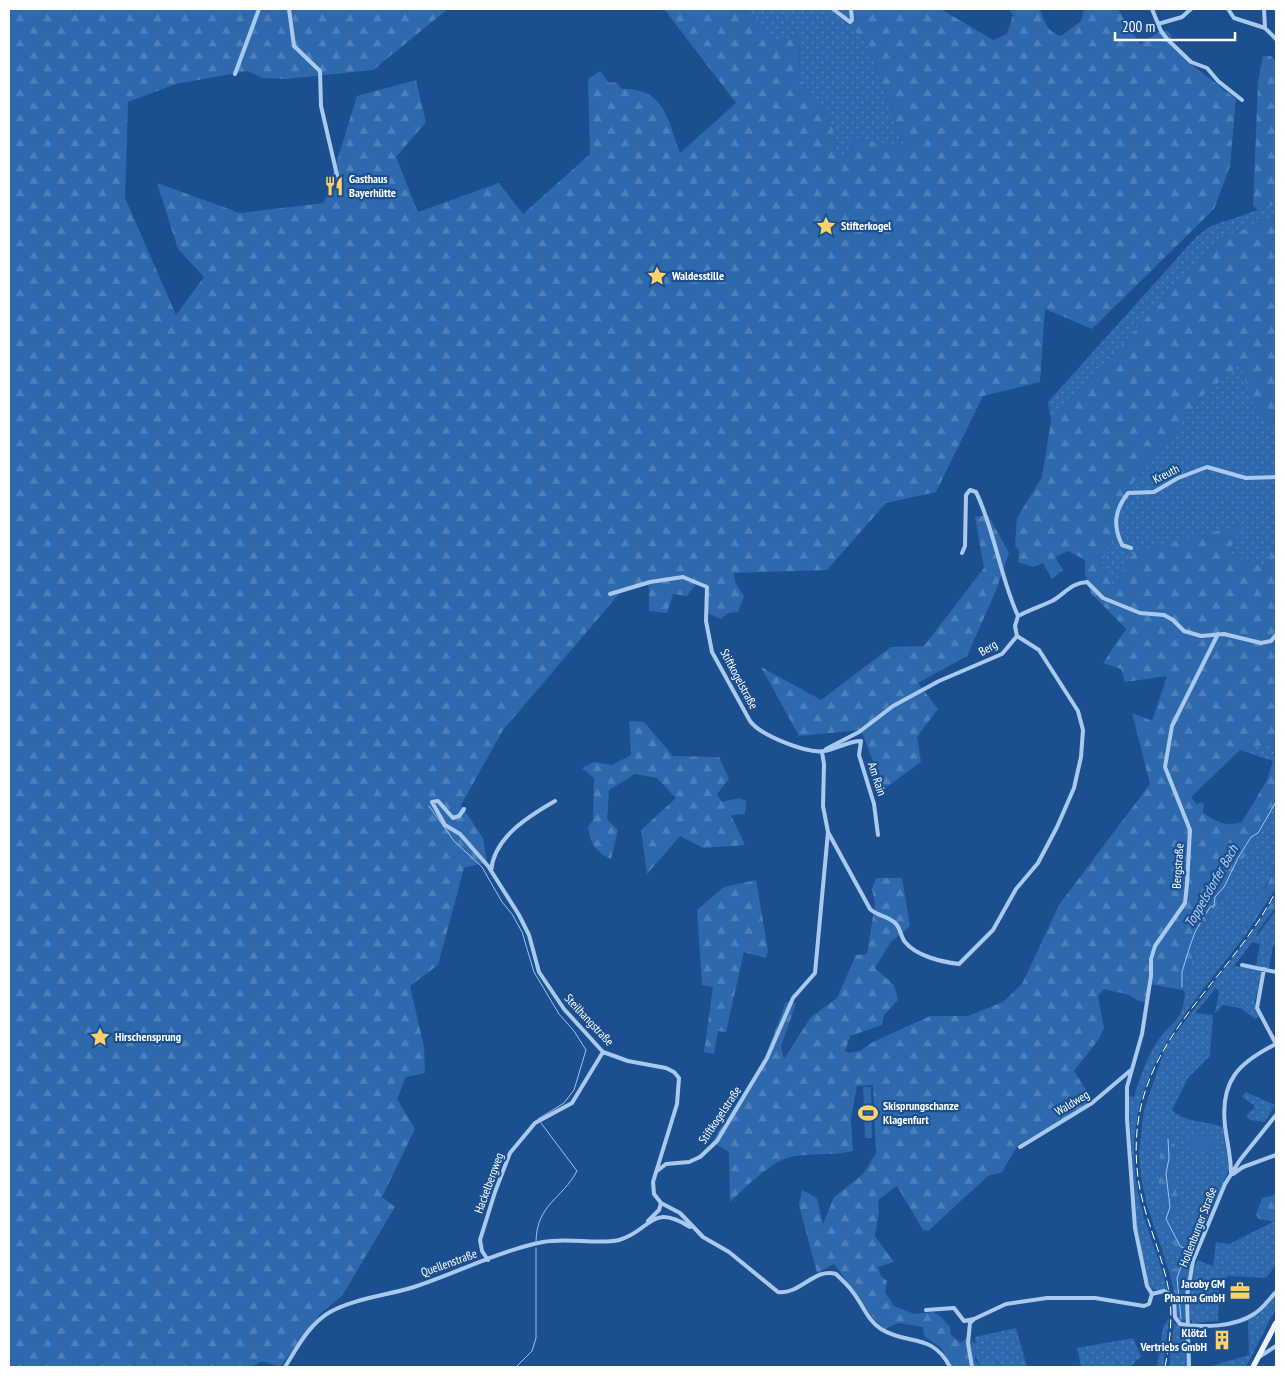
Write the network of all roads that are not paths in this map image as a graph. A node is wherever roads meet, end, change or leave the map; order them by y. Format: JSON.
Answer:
{"nodes":[{"id":1,"x":259,"y":9,"type":"edge"},
{"id":2,"x":289,"y":9,"type":"edge"},
{"id":3,"x":833,"y":9,"type":"edge"},
{"id":4,"x":851,"y":9,"type":"edge"},
{"id":5,"x":1152,"y":9,"type":"edge"},
{"id":6,"x":1191,"y":9,"type":"edge"},
{"id":7,"x":1228,"y":9,"type":"edge"},
{"id":8,"x":1264,"y":9,"type":"edge"},
{"id":9,"x":1158,"y":24,"type":"junction"},
{"id":10,"x":1265,"y":28,"type":"junction"},
{"id":11,"x":1276,"y":39,"type":"edge"},
{"id":12,"x":235,"y":74,"type":"dead end"},
{"id":13,"x":1242,"y":100,"type":"dead end"},
{"id":14,"x":337,"y":175,"type":"dead end"},
{"id":15,"x":1276,"y":478,"type":"edge"},
{"id":16,"x":1131,"y":548,"type":"dead end"},
{"id":17,"x":962,"y":553,"type":"dead end"},
{"id":18,"x":610,"y":594,"type":"dead end"},
{"id":19,"x":1018,"y":616,"type":"junction"},
{"id":20,"x":1218,"y":634,"type":"junction"},
{"id":21,"x":1276,"y":635,"type":"edge"},
{"id":22,"x":1017,"y":636,"type":"junction"},
{"id":23,"x":822,"y":752,"type":"junction"},
{"id":24,"x":555,"y":801,"type":"dead end"},
{"id":25,"x":464,"y":809,"type":"dead end"},
{"id":26,"x":828,"y":832,"type":"junction"},
{"id":27,"x":878,"y":835,"type":"dead end"},
{"id":28,"x":491,"y":870,"type":"junction"},
{"id":29,"x":1242,"y":965,"type":"dead end"},
{"id":30,"x":1264,"y":969,"type":"junction"},
{"id":31,"x":1276,"y":972,"type":"edge"},
{"id":32,"x":1276,"y":1044,"type":"edge"},
{"id":33,"x":603,"y":1052,"type":"junction"},
{"id":34,"x":611,"y":1056,"type":"junction"},
{"id":35,"x":600,"y":1059,"type":"junction"},
{"id":36,"x":1131,"y":1070,"type":"junction"},
{"id":37,"x":1276,"y":1115,"type":"edge"},
{"id":38,"x":1020,"y":1147,"type":"dead end"},
{"id":39,"x":1276,"y":1155,"type":"edge"},
{"id":40,"x":655,"y":1172,"type":"junction"},
{"id":41,"x":1231,"y":1175,"type":"junction"},
{"id":42,"x":660,"y":1203,"type":"junction"},
{"id":43,"x":645,"y":1224,"type":"junction"},
{"id":44,"x":692,"y":1228,"type":"junction"},
{"id":45,"x":488,"y":1260,"type":"junction"},
{"id":46,"x":1276,"y":1292,"type":"edge"},
{"id":47,"x":1152,"y":1294,"type":"junction"},
{"id":48,"x":926,"y":1310,"type":"dead end"},
{"id":49,"x":974,"y":1319,"type":"junction"},
{"id":50,"x":964,"y":1321,"type":"junction"},
{"id":51,"x":1276,"y":1324,"type":"edge"},
{"id":52,"x":1188,"y":1325,"type":"junction"},
{"id":53,"x":969,"y":1327,"type":"junction"},
{"id":54,"x":1276,"y":1346,"type":"edge"},
{"id":55,"x":1259,"y":1357,"type":"junction"},
{"id":56,"x":284,"y":1367,"type":"edge"},
{"id":57,"x":950,"y":1367,"type":"edge"},
{"id":58,"x":972,"y":1367,"type":"edge"},
{"id":59,"x":1189,"y":1367,"type":"edge"},
{"id":60,"x":1253,"y":1367,"type":"edge"}],
"edges":[{"from":1,"to":12,"type":"street"},
{"from":2,"to":14,"type":"street"},
{"from":3,"to":4,"type":"street"},
{"from":5,"to":9,"type":"street"},
{"from":6,"to":9,"type":"street"},
{"from":7,"to":10,"type":"street"},
{"from":8,"to":10,"type":"street"},
{"from":9,"to":13,"type":"street"},
{"from":10,"to":11,"type":"street"},
{"from":15,"to":16,"type":"street","name":"Kreuth"},
{"from":17,"to":19,"type":"street"},
{"from":18,"to":23,"type":"street","name":"Stiftkogelstraße"},
{"from":19,"to":20,"type":"street"},
{"from":19,"to":22,"type":"street"},
{"from":20,"to":21,"type":"street"},
{"from":20,"to":36,"type":"street","name":"Bergstraße"},
{"from":22,"to":23,"type":"street","name":"Berg"},
{"from":22,"to":26,"type":"street","name":"Stiftkogelstraße"},
{"from":23,"to":26,"type":"street","name":"Stiftkogelstraße"},
{"from":23,"to":27,"type":"street","name":"Am Rain"},
{"from":24,"to":28,"type":"street"},
{"from":25,"to":28,"type":"street","name":"Steilhangstraße"},
{"from":26,"to":40,"type":"street","name":"Stiftkogelstraße"},
{"from":28,"to":33,"type":"street","name":"Steilhangstraße"},
{"from":29,"to":30,"type":"street"},
{"from":30,"to":31,"type":"street"},
{"from":30,"to":32,"type":"street"},
{"from":32,"to":41,"type":"street"},
{"from":33,"to":34,"type":"street","name":"Steilhangstraße"},
{"from":33,"to":35,"type":"street","name":"Hackelbergweg"},
{"from":34,"to":35,"type":"street"},
{"from":34,"to":40,"type":"street","name":"Steilhangstraße"},
{"from":35,"to":45,"type":"street","name":"Hackelbergweg"},
{"from":36,"to":38,"type":"street","name":"Waldweg"},
{"from":36,"to":47,"type":"street","name":"Bergstraße"},
{"from":37,"to":41,"type":"street"},
{"from":39,"to":41,"type":"street","name":"Hollenburger Straße"},
{"from":40,"to":42,"type":"street"},
{"from":41,"to":52,"type":"street","name":"Hollenburger Straße"},
{"from":42,"to":43,"type":"street","name":"Quellenstraße"},
{"from":42,"to":44,"type":"street"},
{"from":43,"to":44,"type":"street","name":"Quellenstraße"},
{"from":43,"to":45,"type":"street","name":"Quellenstraße"},
{"from":44,"to":57,"type":"street"},
{"from":45,"to":56,"type":"street","name":"Quellenstraße"},
{"from":46,"to":52,"type":"street"},
{"from":47,"to":49,"type":"street"},
{"from":47,"to":52,"type":"street"},
{"from":48,"to":50,"type":"street"},
{"from":49,"to":50,"type":"street"},
{"from":49,"to":53,"type":"street"},
{"from":50,"to":53,"type":"street"},
{"from":51,"to":55,"type":"main road"},
{"from":52,"to":59,"type":"street","name":"Hollenburger Straße"},
{"from":53,"to":58,"type":"street"},
{"from":54,"to":55,"type":"street"},
{"from":55,"to":60,"type":"main road"}]}
